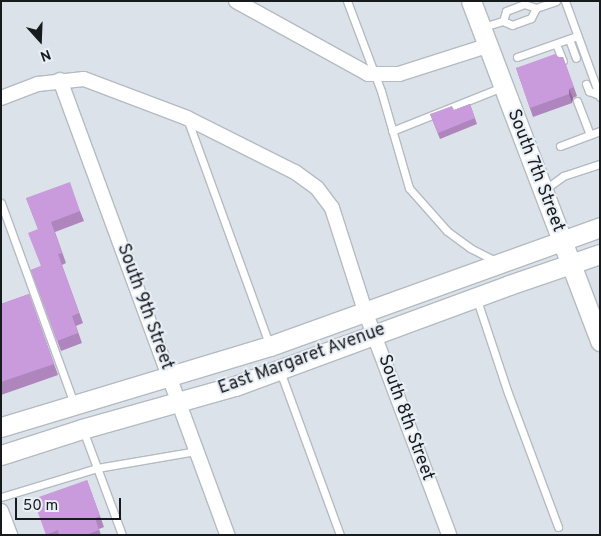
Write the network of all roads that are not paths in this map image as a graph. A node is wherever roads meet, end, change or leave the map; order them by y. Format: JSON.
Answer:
{"nodes":[{"id":1,"x":236,"y":1,"type":"edge"},
{"id":2,"x":347,"y":1,"type":"edge"},
{"id":3,"x":471,"y":1,"type":"edge"},
{"id":4,"x":556,"y":1,"type":"edge"},
{"id":5,"x":565,"y":1,"type":"edge"},
{"id":6,"x":536,"y":8,"type":"junction"},
{"id":7,"x":503,"y":21,"type":"junction"},
{"id":8,"x":481,"y":28,"type":"junction"},
{"id":9,"x":577,"y":36,"type":"junction"},
{"id":10,"x":569,"y":39,"type":"junction"},
{"id":11,"x":556,"y":44,"type":"junction"},
{"id":12,"x":487,"y":46,"type":"junction"},
{"id":13,"x":517,"y":57,"type":"dead end"},
{"id":14,"x":576,"y":58,"type":"dead end"},
{"id":15,"x":562,"y":61,"type":"edge"},
{"id":16,"x":373,"y":74,"type":"junction"},
{"id":17,"x":60,"y":80,"type":"junction"},
{"id":18,"x":586,"y":84,"type":"dead end"},
{"id":19,"x":503,"y":87,"type":"junction"},
{"id":20,"x":599,"y":96,"type":"edge"},
{"id":21,"x":1,"y":98,"type":"edge"},
{"id":22,"x":577,"y":101,"type":"dead end"},
{"id":23,"x":187,"y":118,"type":"junction"},
{"id":24,"x":392,"y":131,"type":"junction"},
{"id":25,"x":600,"y":131,"type":"edge"},
{"id":26,"x":590,"y":135,"type":"junction"},
{"id":27,"x":560,"y":146,"type":"dead end"},
{"id":28,"x":600,"y":164,"type":"edge"},
{"id":29,"x":543,"y":192,"type":"junction"},
{"id":30,"x":1,"y":203,"type":"edge"},
{"id":31,"x":600,"y":228,"type":"edge"},
{"id":32,"x":562,"y":240,"type":"junction"},
{"id":33,"x":600,"y":254,"type":"edge"},
{"id":34,"x":500,"y":262,"type":"junction"},
{"id":35,"x":571,"y":265,"type":"junction"},
{"id":36,"x":476,"y":297,"type":"junction"},
{"id":37,"x":365,"y":310,"type":"junction"},
{"id":38,"x":595,"y":313,"type":"edge"},
{"id":39,"x":374,"y":334,"type":"junction"},
{"id":40,"x":600,"y":341,"type":"edge"},
{"id":41,"x":270,"y":346,"type":"junction"},
{"id":42,"x":280,"y":371,"type":"junction"},
{"id":43,"x":170,"y":377,"type":"junction"},
{"id":44,"x":180,"y":402,"type":"junction"},
{"id":45,"x":74,"y":404,"type":"junction"},
{"id":46,"x":1,"y":426,"type":"edge"},
{"id":47,"x":82,"y":429,"type":"junction"},
{"id":48,"x":196,"y":451,"type":"junction"},
{"id":49,"x":1,"y":455,"type":"edge"},
{"id":50,"x":97,"y":468,"type":"junction"},
{"id":51,"x":1,"y":496,"type":"edge"},
{"id":52,"x":1,"y":511,"type":"edge"},
{"id":53,"x":558,"y":527,"type":"dead end"},
{"id":54,"x":10,"y":535,"type":"edge"},
{"id":55,"x":122,"y":535,"type":"edge"},
{"id":56,"x":227,"y":535,"type":"edge"},
{"id":57,"x":340,"y":535,"type":"edge"},
{"id":58,"x":449,"y":535,"type":"edge"}],
"edges":[{"from":1,"to":16,"type":"street"},
{"from":2,"to":16,"type":"lane"},
{"from":3,"to":8,"type":"main road","name":"South 7th Street"},
{"from":4,"to":6,"type":"lane"},
{"from":5,"to":9,"type":"lane"},
{"from":6,"to":7,"type":"lane"},
{"from":6,"to":7,"type":"lane"},
{"from":7,"to":8,"type":"lane"},
{"from":8,"to":12,"type":"main road","name":"South 7th Street"},
{"from":9,"to":10,"type":"lane"},
{"from":9,"to":20,"type":"lane"},
{"from":10,"to":11,"type":"lane"},
{"from":10,"to":14,"type":"lane"},
{"from":11,"to":13,"type":"lane"},
{"from":11,"to":15,"type":"lane"},
{"from":12,"to":16,"type":"street"},
{"from":12,"to":19,"type":"main road","name":"South 7th Street"},
{"from":16,"to":24,"type":"lane"},
{"from":17,"to":21,"type":"street","name":"South 8th Street"},
{"from":17,"to":23,"type":"street","name":"South 8th Street"},
{"from":17,"to":43,"type":"street","name":"South 9th Street"},
{"from":18,"to":20,"type":"lane"},
{"from":19,"to":24,"type":"lane"},
{"from":19,"to":29,"type":"main road","name":"South 7th Street"},
{"from":22,"to":26,"type":"lane"},
{"from":23,"to":37,"type":"street","name":"South 8th Street"},
{"from":23,"to":41,"type":"lane"},
{"from":24,"to":34,"type":"lane"},
{"from":25,"to":26,"type":"lane"},
{"from":26,"to":27,"type":"lane"},
{"from":28,"to":29,"type":"lane"},
{"from":29,"to":32,"type":"main road","name":"South 7th Street"},
{"from":30,"to":45,"type":"lane"},
{"from":31,"to":32,"type":"main road","name":"East Margaret Avenue"},
{"from":32,"to":34,"type":"main road","name":"East Margaret Avenue"},
{"from":32,"to":35,"type":"main road","name":"South 7th Street"},
{"from":33,"to":35,"type":"main road","name":"East Margaret Avenue"},
{"from":34,"to":37,"type":"main road","name":"East Margaret Avenue"},
{"from":35,"to":36,"type":"main road","name":"East Margaret Avenue"},
{"from":35,"to":38,"type":"main road","name":"South 7th Street"},
{"from":36,"to":39,"type":"main road","name":"East Margaret Avenue"},
{"from":36,"to":53,"type":"lane"},
{"from":37,"to":39,"type":"street","name":"South 8th Street"},
{"from":37,"to":41,"type":"main road","name":"East Margaret Avenue"},
{"from":38,"to":40,"type":"main road","name":"South 7th Street"},
{"from":39,"to":42,"type":"main road","name":"East Margaret Avenue"},
{"from":39,"to":58,"type":"street","name":"South 8th Street"},
{"from":41,"to":43,"type":"main road","name":"East Margaret Avenue"},
{"from":42,"to":44,"type":"main road","name":"East Margaret Avenue"},
{"from":42,"to":57,"type":"lane"},
{"from":43,"to":44,"type":"street","name":"South 9th Street"},
{"from":43,"to":45,"type":"main road","name":"East Margaret Avenue"},
{"from":44,"to":47,"type":"main road","name":"East Margaret Avenue"},
{"from":44,"to":48,"type":"street","name":"South 9th Street"},
{"from":45,"to":46,"type":"main road","name":"East Margaret Avenue"},
{"from":47,"to":49,"type":"main road","name":"East Margaret Avenue"},
{"from":47,"to":50,"type":"lane"},
{"from":48,"to":50,"type":"lane"},
{"from":48,"to":56,"type":"street","name":"South 9th Street"},
{"from":50,"to":51,"type":"lane"},
{"from":50,"to":55,"type":"lane"},
{"from":52,"to":54,"type":"street"}]}
